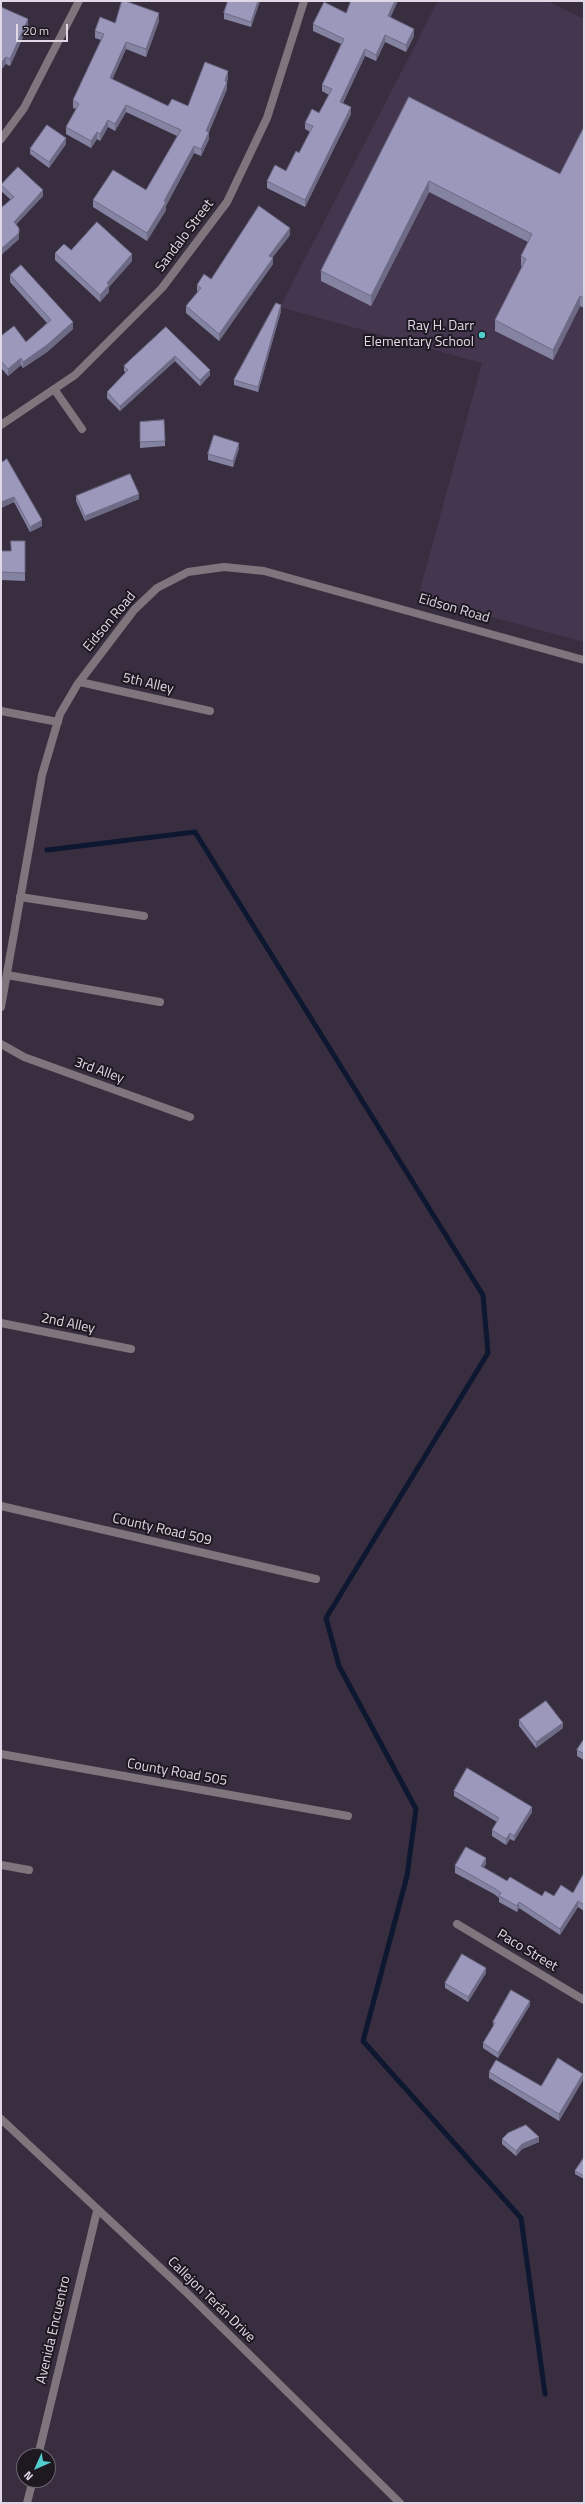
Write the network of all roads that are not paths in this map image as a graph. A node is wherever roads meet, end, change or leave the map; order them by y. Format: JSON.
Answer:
{"nodes":[{"id":1,"x":79,"y":1,"type":"edge"},
{"id":2,"x":304,"y":1,"type":"edge"},
{"id":3,"x":1,"y":139,"type":"edge"},
{"id":4,"x":54,"y":389,"type":"junction"},
{"id":5,"x":1,"y":425,"type":"edge"},
{"id":6,"x":82,"y":429,"type":"dead end"},
{"id":7,"x":584,"y":660,"type":"edge"},
{"id":8,"x":80,"y":682,"type":"junction"},
{"id":9,"x":1,"y":711,"type":"edge"},
{"id":10,"x":210,"y":711,"type":"dead end"},
{"id":11,"x":58,"y":722,"type":"junction"},
{"id":12,"x":20,"y":897,"type":"junction"},
{"id":13,"x":144,"y":916,"type":"dead end"},
{"id":14,"x":7,"y":975,"type":"junction"},
{"id":15,"x":160,"y":1002,"type":"dead end"},
{"id":16,"x":1,"y":1007,"type":"edge"},
{"id":17,"x":1,"y":1044,"type":"edge"},
{"id":18,"x":190,"y":1117,"type":"dead end"},
{"id":19,"x":1,"y":1323,"type":"edge"},
{"id":20,"x":130,"y":1349,"type":"dead end"},
{"id":21,"x":1,"y":1506,"type":"edge"},
{"id":22,"x":316,"y":1579,"type":"dead end"},
{"id":23,"x":1,"y":1754,"type":"edge"},
{"id":24,"x":348,"y":1816,"type":"dead end"},
{"id":25,"x":1,"y":1865,"type":"edge"},
{"id":26,"x":29,"y":1870,"type":"dead end"},
{"id":27,"x":457,"y":1924,"type":"dead end"},
{"id":28,"x":584,"y":2000,"type":"edge"},
{"id":29,"x":1,"y":2119,"type":"edge"},
{"id":30,"x":97,"y":2211,"type":"junction"},
{"id":31,"x":40,"y":2448,"type":"edge"},
{"id":32,"x":31,"y":2488,"type":"edge"},
{"id":33,"x":27,"y":2503,"type":"edge"},
{"id":34,"x":400,"y":2503,"type":"edge"}],
"edges":[{"from":1,"to":3,"type":"street"},
{"from":2,"to":4,"type":"street","name":"Sandalo Street"},
{"from":4,"to":5,"type":"street","name":"Sandalo Street"},
{"from":4,"to":6,"type":"street"},
{"from":7,"to":8,"type":"street","name":"Eidson Road"},
{"from":8,"to":10,"type":"street","name":"5th Alley"},
{"from":8,"to":11,"type":"street","name":"Eidson Road"},
{"from":9,"to":11,"type":"street"},
{"from":11,"to":12,"type":"street","name":"Eidson Road"},
{"from":12,"to":13,"type":"street"},
{"from":12,"to":14,"type":"street","name":"Eidson Road"},
{"from":14,"to":15,"type":"street"},
{"from":14,"to":16,"type":"street","name":"Eidson Road"},
{"from":17,"to":18,"type":"street","name":"3rd Alley"},
{"from":19,"to":20,"type":"street","name":"2nd Alley"},
{"from":21,"to":22,"type":"street","name":"County Road 509"},
{"from":23,"to":24,"type":"street","name":"County Road 505"},
{"from":25,"to":26,"type":"street"},
{"from":27,"to":28,"type":"street","name":"Paco Street"},
{"from":29,"to":30,"type":"street","name":"Callejon Terán Drive"},
{"from":30,"to":31,"type":"street","name":"Avenida Encuentro"},
{"from":30,"to":34,"type":"street","name":"Callejon Terán Drive"},
{"from":32,"to":33,"type":"street"}]}
